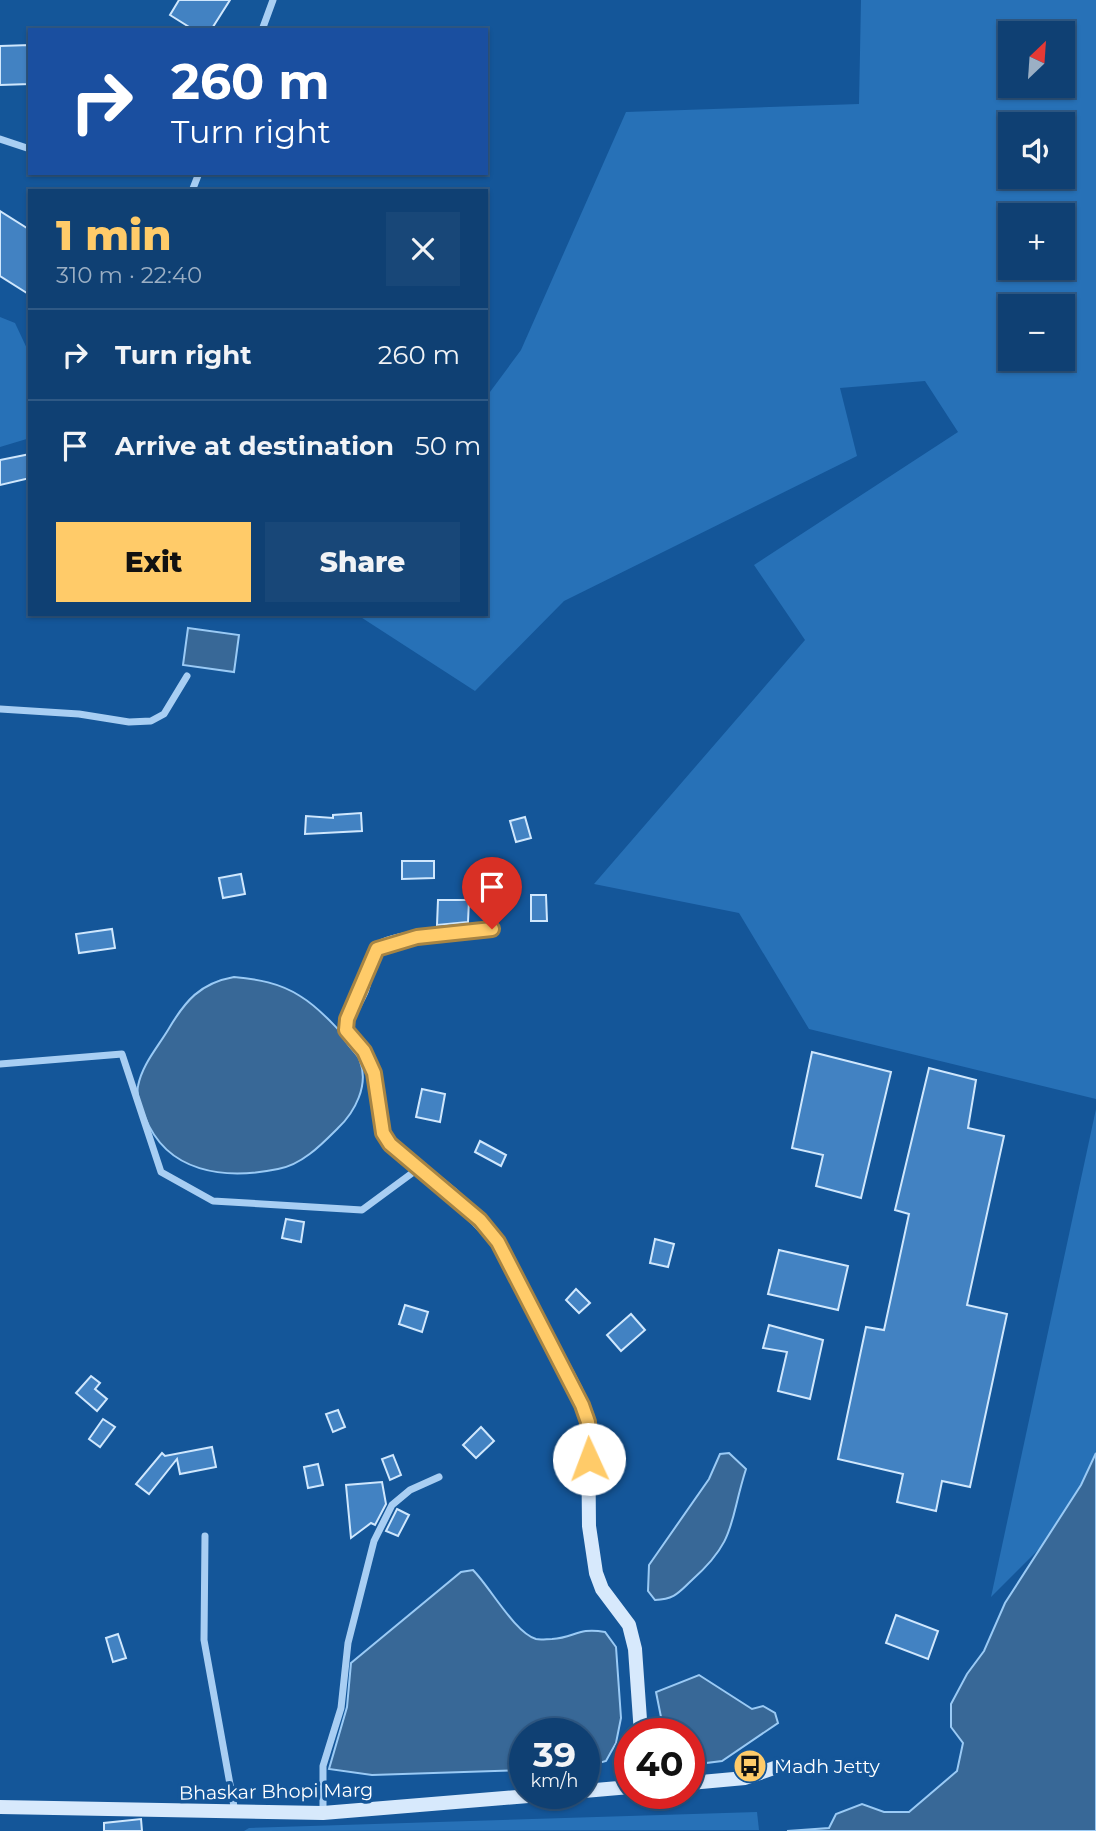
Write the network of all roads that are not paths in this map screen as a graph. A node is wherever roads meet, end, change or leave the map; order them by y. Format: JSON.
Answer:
{"nodes":[{"id":1,"x":273,"y":0,"type":"edge"},
{"id":2,"x":263,"y":28,"type":"edge"},
{"id":3,"x":0,"y":139,"type":"edge"},
{"id":4,"x":28,"y":148,"type":"edge"},
{"id":5,"x":187,"y":676,"type":"dead end"},
{"id":6,"x":0,"y":709,"type":"edge"},
{"id":7,"x":492,"y":929,"type":"dead end"},
{"id":8,"x":0,"y":1064,"type":"edge"},
{"id":9,"x":419,"y":1168,"type":"junction"},
{"id":10,"x":439,"y":1477,"type":"dead end"},
{"id":11,"x":205,"y":1536,"type":"dead end"},
{"id":12,"x":640,"y":1718,"type":"edge"},
{"id":13,"x":780,"y":1766,"type":"dead end"},
{"id":14,"x":705,"y":1782,"type":"edge"},
{"id":15,"x":509,"y":1798,"type":"edge"},
{"id":16,"x":0,"y":1807,"type":"edge"},
{"id":17,"x":235,"y":1813,"type":"junction"},
{"id":18,"x":323,"y":1813,"type":"junction"}],
"edges":[{"from":1,"to":2,"type":"street"},
{"from":3,"to":4,"type":"street"},
{"from":5,"to":6,"type":"street"},
{"from":7,"to":9,"type":"street"},
{"from":8,"to":9,"type":"street"},
{"from":9,"to":12,"type":"street"},
{"from":10,"to":18,"type":"street"},
{"from":11,"to":17,"type":"street"},
{"from":13,"to":14,"type":"street"},
{"from":15,"to":18,"type":"street","name":"Bhaskar Bhopi Marg"},
{"from":16,"to":17,"type":"street","name":"Bhaskar Bhopi Marg"},
{"from":17,"to":18,"type":"street","name":"Bhaskar Bhopi Marg"}]}
